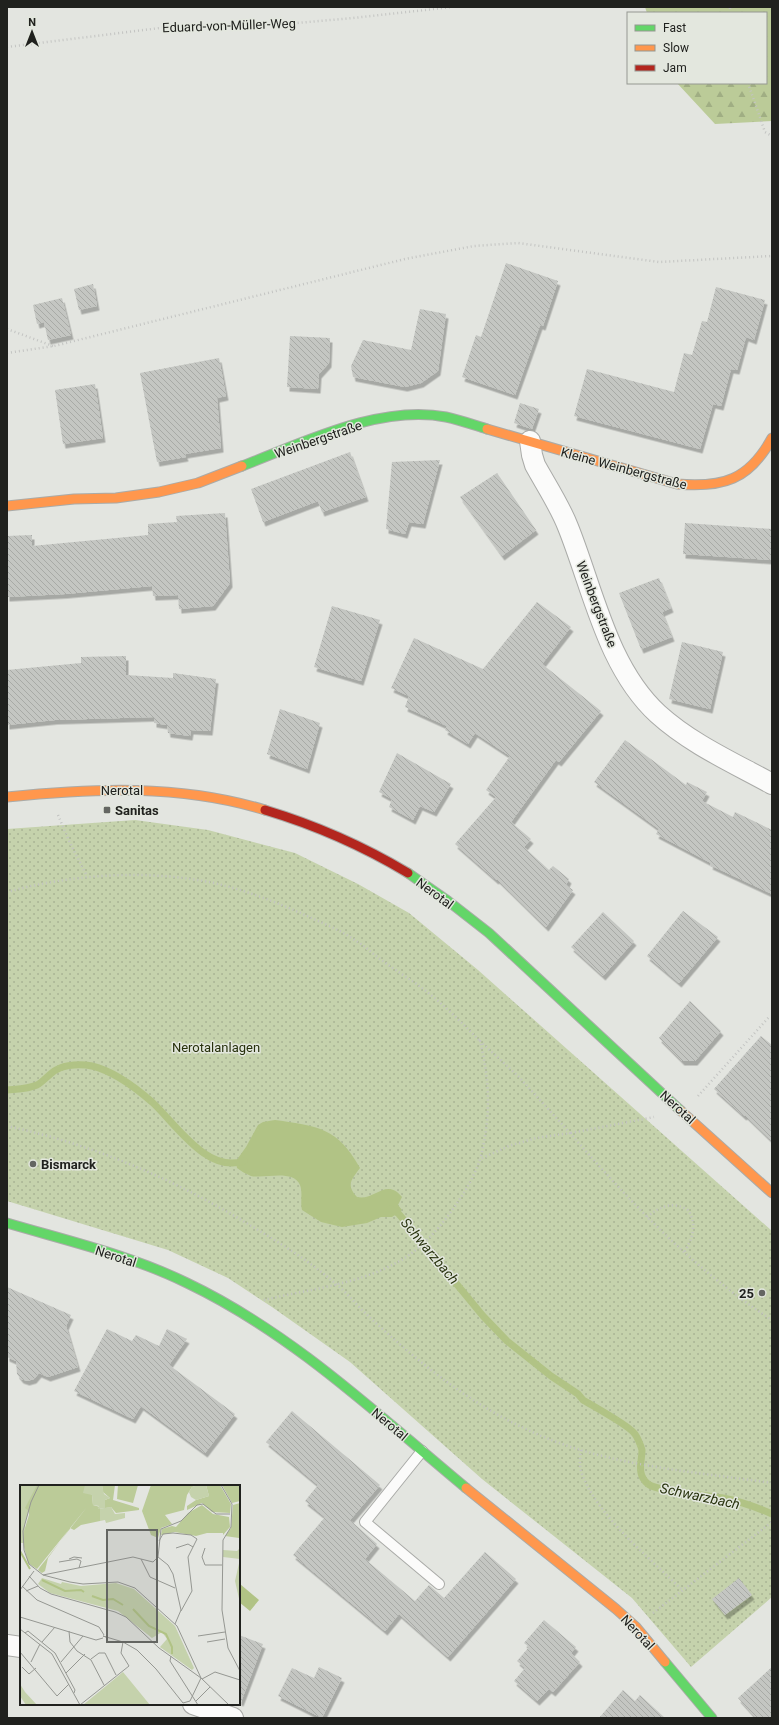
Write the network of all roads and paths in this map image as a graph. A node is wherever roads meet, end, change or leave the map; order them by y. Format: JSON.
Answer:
{"nodes":[{"id":1,"x":452,"y":7,"type":"edge"},
{"id":2,"x":7,"y":47,"type":"edge"},
{"id":3,"x":748,"y":84,"type":"edge"},
{"id":4,"x":772,"y":136,"type":"edge"},
{"id":5,"x":772,"y":256,"type":"edge"},
{"id":6,"x":7,"y":329,"type":"edge"},
{"id":7,"x":54,"y":346,"type":"junction"},
{"id":8,"x":7,"y":353,"type":"edge"},
{"id":9,"x":772,"y":438,"type":"edge"},
{"id":10,"x":530,"y":441,"type":"junction"},
{"id":11,"x":7,"y":506,"type":"edge"},
{"id":12,"x":772,"y":784,"type":"edge"},
{"id":13,"x":49,"y":794,"type":"junction"},
{"id":14,"x":7,"y":797,"type":"edge"},
{"id":15,"x":87,"y":876,"type":"junction"},
{"id":16,"x":7,"y":892,"type":"edge"},
{"id":17,"x":770,"y":1016,"type":"dead end"},
{"id":18,"x":480,"y":1042,"type":"junction"},
{"id":19,"x":677,"y":1107,"type":"junction"},
{"id":20,"x":7,"y":1126,"type":"edge"},
{"id":21,"x":570,"y":1133,"type":"junction"},
{"id":22,"x":480,"y":1159,"type":"junction"},
{"id":23,"x":772,"y":1193,"type":"edge"},
{"id":24,"x":647,"y":1217,"type":"junction"},
{"id":25,"x":7,"y":1223,"type":"edge"},
{"id":26,"x":684,"y":1253,"type":"junction"},
{"id":27,"x":335,"y":1283,"type":"junction"},
{"id":28,"x":231,"y":1307,"type":"junction"},
{"id":29,"x":772,"y":1320,"type":"edge"},
{"id":30,"x":581,"y":1450,"type":"junction"},
{"id":31,"x":422,"y":1451,"type":"junction"},
{"id":32,"x":772,"y":1483,"type":"edge"},
{"id":33,"x":772,"y":1522,"type":"edge"},
{"id":34,"x":439,"y":1584,"type":"dead end"},
{"id":35,"x":682,"y":1590,"type":"junction"},
{"id":36,"x":636,"y":1627,"type":"junction"},
{"id":37,"x":7,"y":1645,"type":"edge"},
{"id":38,"x":20,"y":1647,"type":"edge"},
{"id":39,"x":196,"y":1705,"type":"edge"},
{"id":40,"x":234,"y":1718,"type":"edge"},
{"id":41,"x":712,"y":1718,"type":"edge"}],
"edges":[{"from":1,"to":2,"type":"path","name":"Eduard-von-Müller-Weg"},
{"from":3,"to":4,"type":"path"},
{"from":5,"to":7,"type":"path"},
{"from":6,"to":7,"type":"path"},
{"from":7,"to":8,"type":"path"},
{"from":9,"to":10,"type":"street","name":"Kleine Weinbergstraße"},
{"from":10,"to":11,"type":"street","name":"Weinbergstraße"},
{"from":10,"to":12,"type":"street","name":"Weinbergstraße"},
{"from":13,"to":14,"type":"street","name":"Nerotal"},
{"from":13,"to":15,"type":"path"},
{"from":13,"to":19,"type":"street","name":"Nerotal"},
{"from":15,"to":16,"type":"path"},
{"from":15,"to":18,"type":"path"},
{"from":17,"to":19,"type":"path"},
{"from":18,"to":21,"type":"path"},
{"from":18,"to":22,"type":"path"},
{"from":19,"to":21,"type":"path"},
{"from":19,"to":23,"type":"street","name":"Nerotal"},
{"from":20,"to":27,"type":"path"},
{"from":21,"to":22,"type":"path"},
{"from":21,"to":24,"type":"path"},
{"from":22,"to":27,"type":"path"},
{"from":24,"to":26,"type":"path"},
{"from":24,"to":26,"type":"path"},
{"from":25,"to":28,"type":"street","name":"Nerotal"},
{"from":26,"to":29,"type":"path"},
{"from":27,"to":28,"type":"path"},
{"from":27,"to":30,"type":"path"},
{"from":28,"to":31,"type":"street","name":"Nerotal"},
{"from":30,"to":32,"type":"path"},
{"from":30,"to":35,"type":"path"},
{"from":31,"to":34,"type":"lane"},
{"from":31,"to":36,"type":"street","name":"Nerotal"},
{"from":33,"to":35,"type":"path"},
{"from":35,"to":36,"type":"path"},
{"from":36,"to":41,"type":"street","name":"Nerotal"},
{"from":37,"to":38,"type":"street"},
{"from":39,"to":40,"type":"street"}]}
